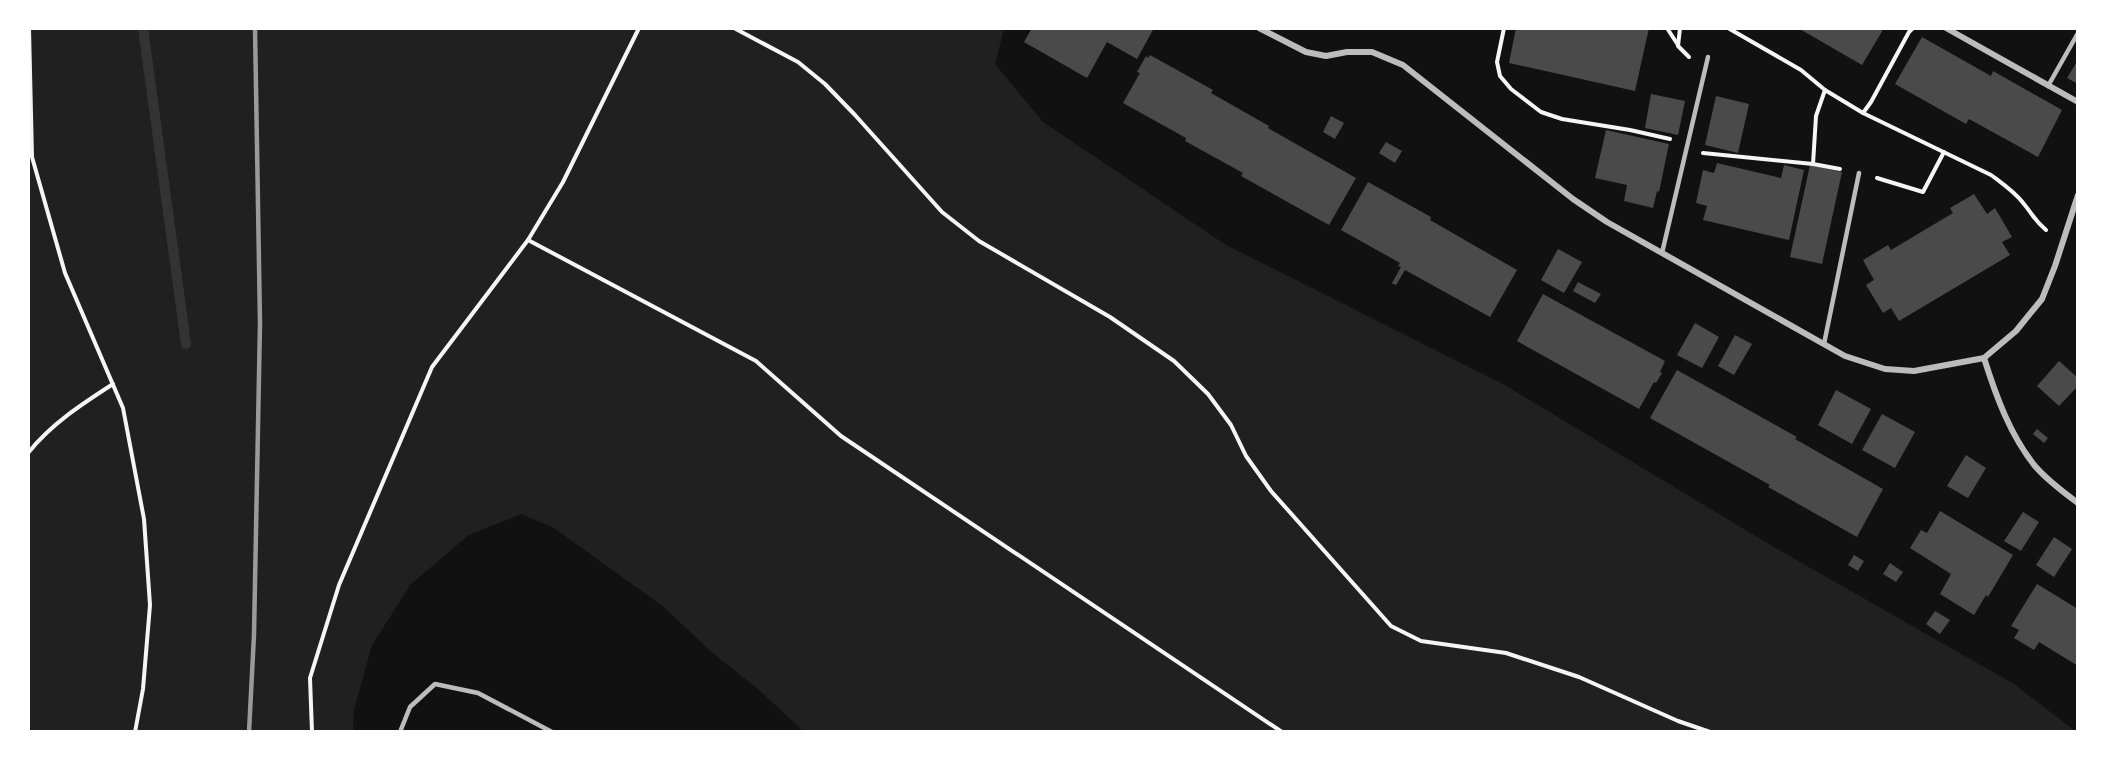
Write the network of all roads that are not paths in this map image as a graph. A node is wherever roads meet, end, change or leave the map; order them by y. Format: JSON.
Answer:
{"nodes":[{"id":1,"x":1259,"y":28,"type":"edge"},
{"id":2,"x":1946,"y":28,"type":"edge"},
{"id":3,"x":2078,"y":33,"type":"edge"},
{"id":4,"x":1708,"y":57,"type":"dead end"},
{"id":5,"x":2048,"y":86,"type":"junction"},
{"id":6,"x":2078,"y":102,"type":"edge"},
{"id":7,"x":1859,"y":173,"type":"road end"},
{"id":8,"x":2078,"y":195,"type":"edge"},
{"id":9,"x":1662,"y":253,"type":"junction"},
{"id":10,"x":1824,"y":344,"type":"junction"},
{"id":11,"x":1984,"y":358,"type":"junction"},
{"id":12,"x":2078,"y":502,"type":"edge"},
{"id":13,"x":400,"y":732,"type":"edge"},
{"id":14,"x":552,"y":732,"type":"edge"}],
"edges":[{"from":1,"to":9,"type":"street"},
{"from":2,"to":5,"type":"street"},
{"from":3,"to":5,"type":"lane"},
{"from":4,"to":9,"type":"lane"},
{"from":5,"to":6,"type":"street"},
{"from":7,"to":10,"type":"lane"},
{"from":8,"to":11,"type":"street"},
{"from":9,"to":10,"type":"street"},
{"from":10,"to":11,"type":"street"},
{"from":11,"to":12,"type":"street"},
{"from":13,"to":14,"type":"lane"}]}
